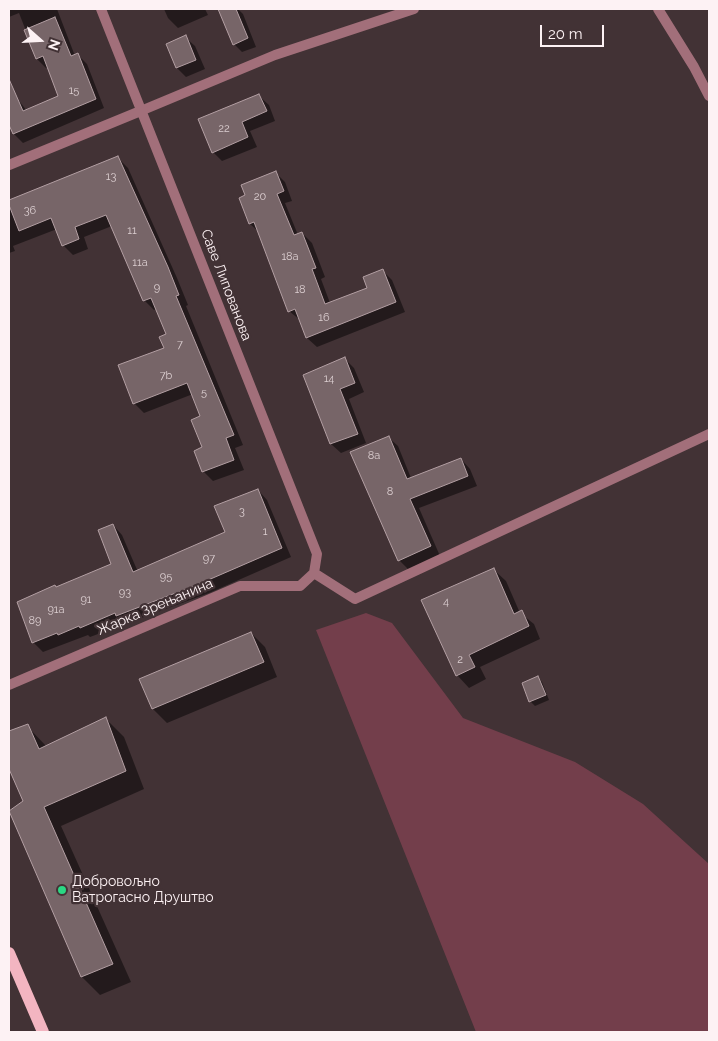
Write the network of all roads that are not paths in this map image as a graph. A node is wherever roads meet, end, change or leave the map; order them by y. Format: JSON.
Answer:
{"nodes":[{"id":1,"x":101,"y":9,"type":"edge"},
{"id":2,"x":414,"y":9,"type":"edge"},
{"id":3,"x":658,"y":9,"type":"edge"},
{"id":4,"x":709,"y":96,"type":"edge"},
{"id":5,"x":143,"y":110,"type":"junction"},
{"id":6,"x":9,"y":165,"type":"edge"},
{"id":7,"x":709,"y":434,"type":"edge"},
{"id":8,"x":314,"y":573,"type":"junction"},
{"id":9,"x":9,"y":685,"type":"edge"},
{"id":10,"x":9,"y":953,"type":"edge"},
{"id":11,"x":43,"y":1032,"type":"edge"}],
"edges":[{"from":1,"to":5,"type":"street","name":"Саве Липованова"},
{"from":2,"to":5,"type":"street"},
{"from":3,"to":4,"type":"street"},
{"from":5,"to":6,"type":"street"},
{"from":5,"to":8,"type":"street","name":"Саве Липованова"},
{"from":7,"to":8,"type":"street"},
{"from":8,"to":9,"type":"street","name":"Жарка Зрењанина"},
{"from":10,"to":11,"type":"main road"}]}
